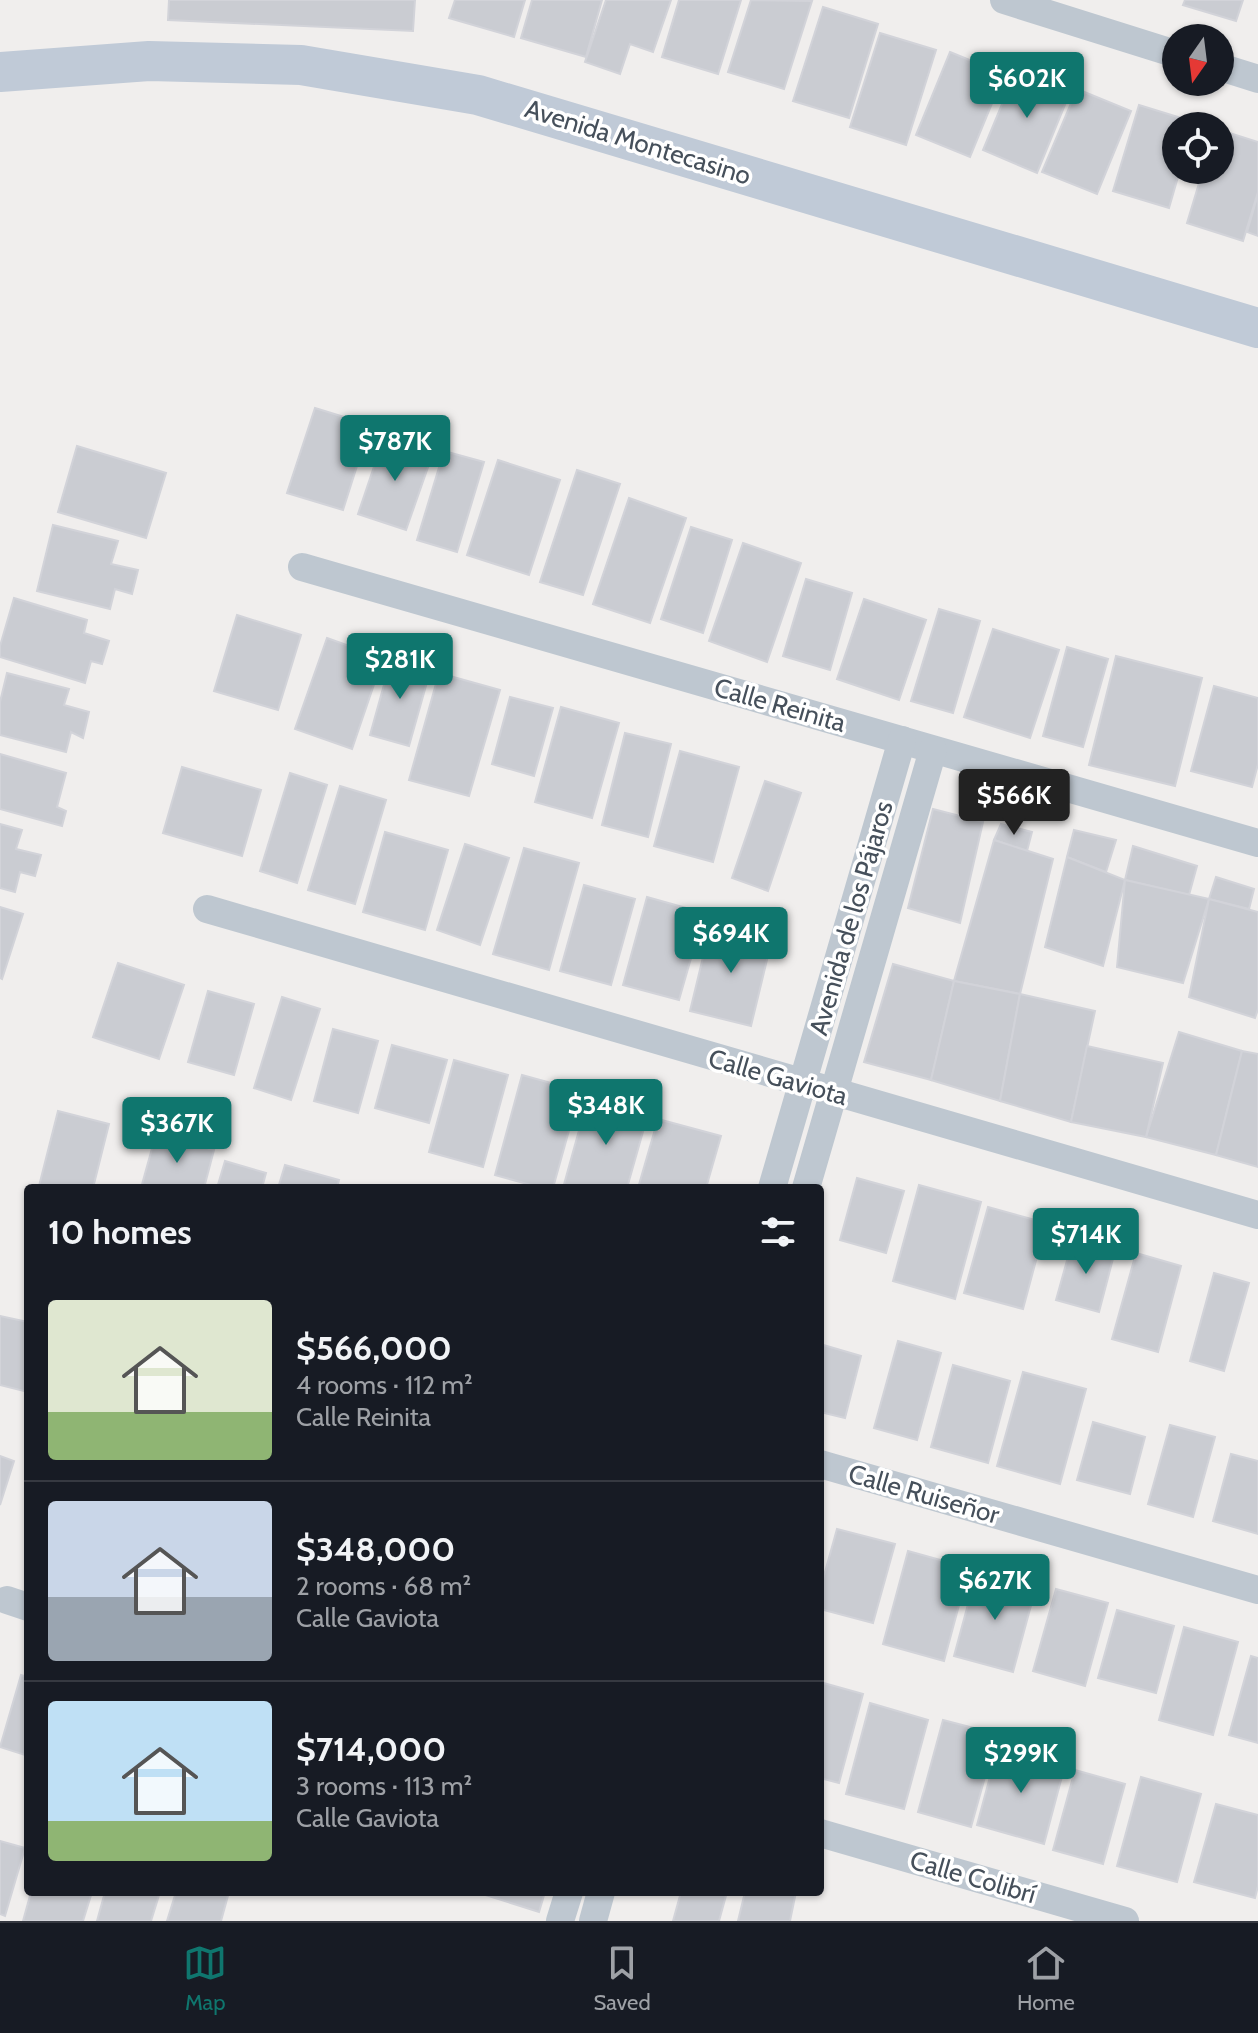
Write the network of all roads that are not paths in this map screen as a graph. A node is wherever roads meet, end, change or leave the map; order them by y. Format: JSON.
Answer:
{"nodes":[{"id":1,"x":1004,"y":0,"type":"edge"},
{"id":2,"x":1162,"y":50,"type":"edge"},
{"id":3,"x":1234,"y":71,"type":"edge"},
{"id":4,"x":0,"y":72,"type":"edge"},
{"id":5,"x":1258,"y":79,"type":"edge"},
{"id":6,"x":1258,"y":328,"type":"edge"},
{"id":7,"x":302,"y":567,"type":"dead end"},
{"id":8,"x":902,"y":740,"type":"junction"},
{"id":9,"x":933,"y":750,"type":"junction"},
{"id":10,"x":1258,"y":843,"type":"edge"},
{"id":11,"x":207,"y":909,"type":"dead end"},
{"id":12,"x":803,"y":1084,"type":"junction"},
{"id":13,"x":833,"y":1093,"type":"junction"},
{"id":14,"x":773,"y":1184,"type":"edge"},
{"id":15,"x":807,"y":1184,"type":"edge"},
{"id":16,"x":1258,"y":1215,"type":"edge"},
{"id":17,"x":824,"y":1465,"type":"edge"},
{"id":18,"x":1258,"y":1590,"type":"edge"},
{"id":19,"x":824,"y":1834,"type":"edge"},
{"id":20,"x":568,"y":1896,"type":"edge"},
{"id":21,"x":600,"y":1896,"type":"edge"},
{"id":22,"x":560,"y":1921,"type":"edge"},
{"id":23,"x":593,"y":1921,"type":"edge"},
{"id":24,"x":1125,"y":1921,"type":"edge"}],
"edges":[{"from":1,"to":2,"type":"street"},
{"from":3,"to":5,"type":"street"},
{"from":4,"to":6,"type":"street","name":"Avenida Montecasino"},
{"from":7,"to":8,"type":"street","name":"Calle Reinita"},
{"from":8,"to":9,"type":"street","name":"Calle Reinita"},
{"from":8,"to":12,"type":"street","name":"Avenida de los Pájaros"},
{"from":9,"to":10,"type":"street","name":"Calle Reinita"},
{"from":9,"to":13,"type":"street","name":"Avenida de los Pájaros"},
{"from":11,"to":12,"type":"street","name":"Calle Gaviota"},
{"from":12,"to":13,"type":"street","name":"Calle Gaviota"},
{"from":12,"to":14,"type":"street","name":"Avenida de los Pájaros"},
{"from":13,"to":15,"type":"street","name":"Avenida de los Pájaros"},
{"from":13,"to":16,"type":"street","name":"Calle Gaviota"},
{"from":17,"to":18,"type":"street","name":"Calle Ruiseñor"},
{"from":19,"to":24,"type":"street","name":"Calle Colibrí"},
{"from":20,"to":22,"type":"street"},
{"from":21,"to":23,"type":"street"}]}
